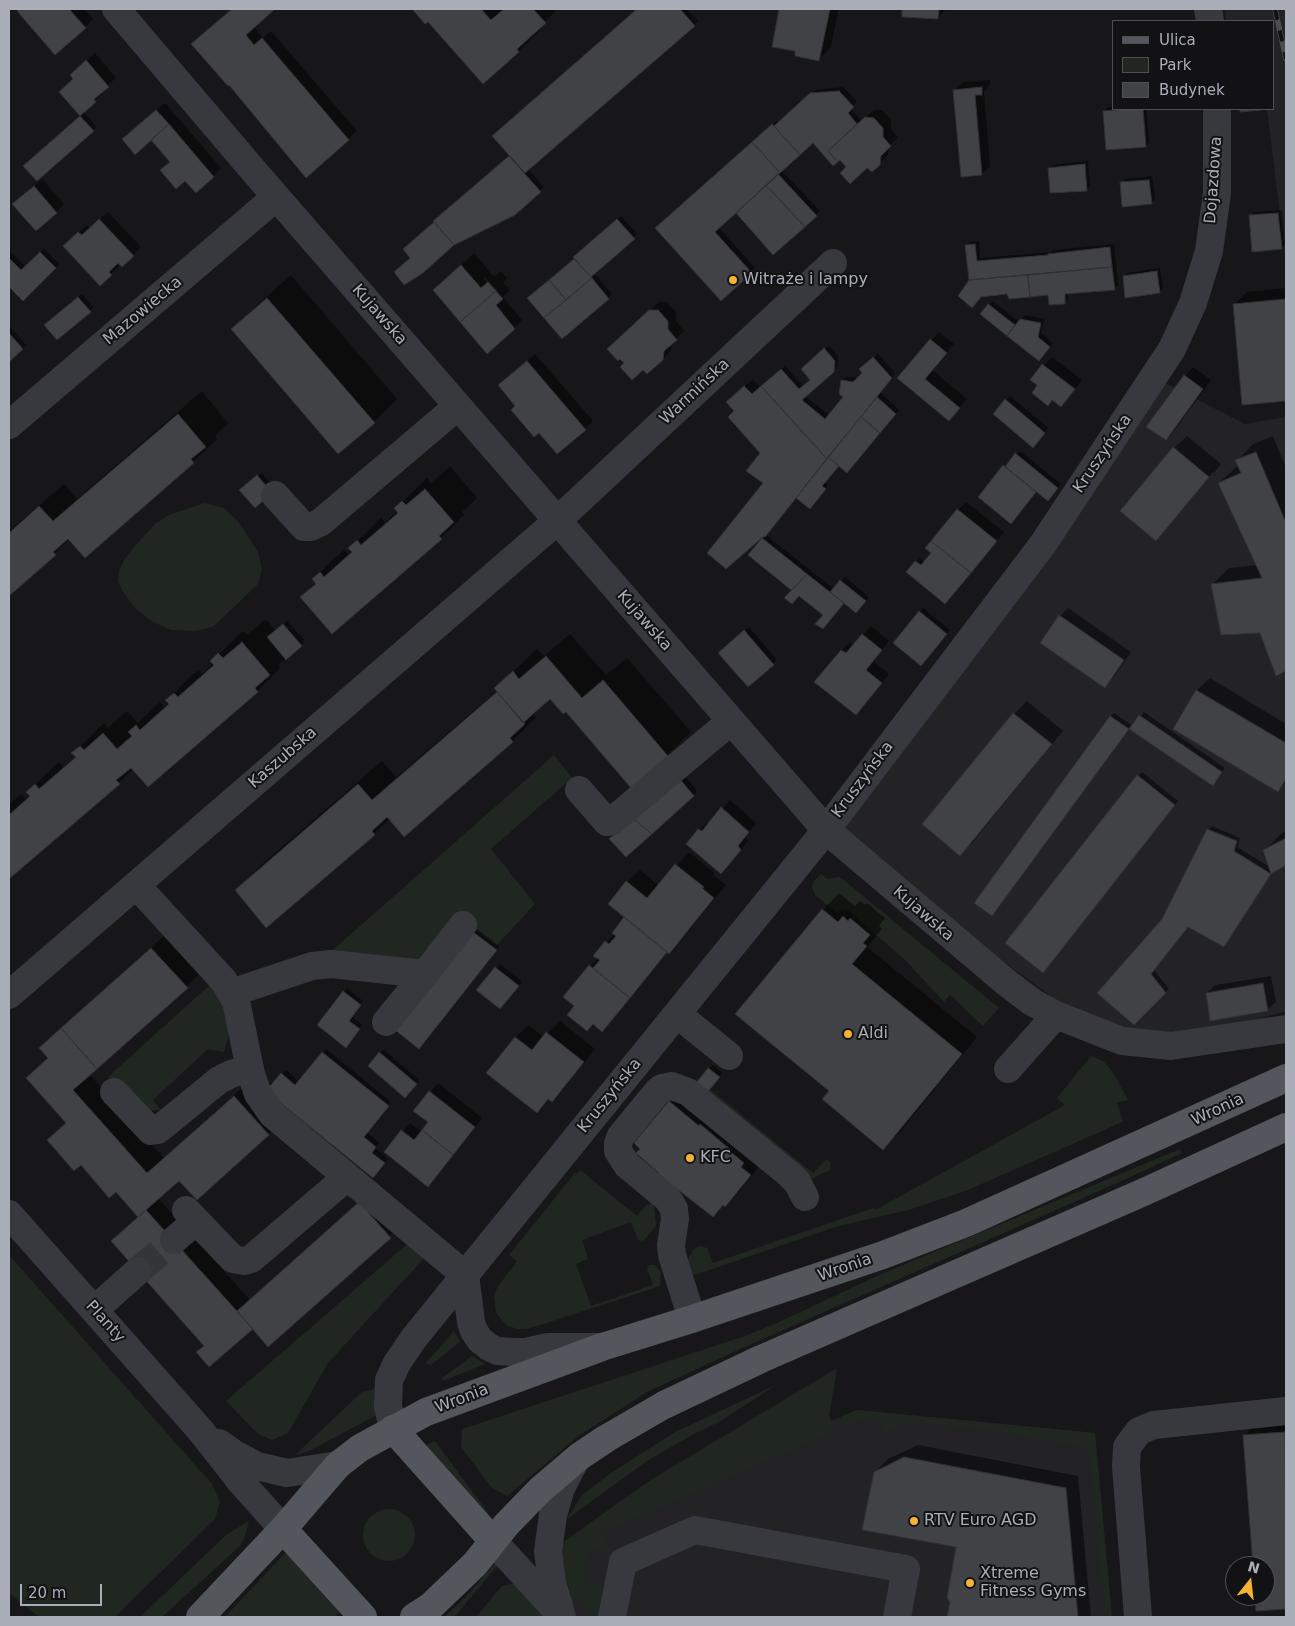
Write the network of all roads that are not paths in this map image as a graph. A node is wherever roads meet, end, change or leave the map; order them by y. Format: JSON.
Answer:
{"nodes":[{"id":1,"x":116,"y":9,"type":"edge"},
{"id":2,"x":1217,"y":110,"type":"edge"},
{"id":3,"x":276,"y":197,"type":"junction"},
{"id":4,"x":1208,"y":251,"type":"joint"},
{"id":5,"x":833,"y":263,"type":"dead end"},
{"id":6,"x":458,"y":406,"type":"junction"},
{"id":7,"x":9,"y":425,"type":"edge"},
{"id":8,"x":276,"y":495,"type":"dead end"},
{"id":9,"x":557,"y":521,"type":"junction"},
{"id":10,"x":731,"y":721,"type":"junction"},
{"id":11,"x":579,"y":790,"type":"dead end"},
{"id":12,"x":826,"y":830,"type":"junction"},
{"id":13,"x":136,"y":885,"type":"junction"},
{"id":14,"x":463,"y":925,"type":"dead end"},
{"id":15,"x":425,"y":974,"type":"junction"},
{"id":16,"x":231,"y":993,"type":"junction"},
{"id":17,"x":9,"y":995,"type":"edge"},
{"id":18,"x":677,"y":1014,"type":"junction"},
{"id":19,"x":1056,"y":1015,"type":"junction"},
{"id":20,"x":386,"y":1022,"type":"dead end"},
{"id":21,"x":1286,"y":1030,"type":"edge"},
{"id":22,"x":729,"y":1056,"type":"dead end"},
{"id":23,"x":250,"y":1068,"type":"junction"},
{"id":24,"x":1008,"y":1069,"type":"dead end"},
{"id":25,"x":1286,"y":1078,"type":"edge"},
{"id":26,"x":114,"y":1092,"type":"dead end"},
{"id":27,"x":1286,"y":1127,"type":"edge"},
{"id":28,"x":347,"y":1177,"type":"junction"},
{"id":29,"x":805,"y":1197,"type":"dead end"},
{"id":30,"x":9,"y":1214,"type":"edge"},
{"id":31,"x":174,"y":1240,"type":"tunnel mouth"},
{"id":32,"x":138,"y":1272,"type":"tunnel mouth"},
{"id":33,"x":465,"y":1275,"type":"junction"},
{"id":34,"x":94,"y":1310,"type":"junction"},
{"id":35,"x":692,"y":1319,"type":"junction"},
{"id":36,"x":602,"y":1347,"type":"junction"},
{"id":37,"x":1286,"y":1411,"type":"edge"},
{"id":38,"x":393,"y":1429,"type":"junction"},
{"id":39,"x":202,"y":1431,"type":"junction"},
{"id":40,"x":575,"y":1461,"type":"junction"},
{"id":41,"x":338,"y":1465,"type":"junction"},
{"id":42,"x":283,"y":1529,"type":"junction"},
{"id":43,"x":493,"y":1541,"type":"junction"},
{"id":44,"x":200,"y":1617,"type":"edge"},
{"id":45,"x":363,"y":1617,"type":"edge"},
{"id":46,"x":414,"y":1617,"type":"edge"},
{"id":47,"x":562,"y":1617,"type":"edge"},
{"id":48,"x":612,"y":1617,"type":"edge"},
{"id":49,"x":897,"y":1617,"type":"edge"},
{"id":50,"x":1138,"y":1617,"type":"edge"}],
"edges":[{"from":1,"to":3,"type":"street","name":"Kujawska"},
{"from":2,"to":4,"type":"street","name":"Dojazdowa"},
{"from":3,"to":6,"type":"street","name":"Kujawska"},
{"from":3,"to":7,"type":"street","name":"Mazowiecka"},
{"from":4,"to":12,"type":"street","name":"Kruszyńska"},
{"from":5,"to":9,"type":"street","name":"Warmińska"},
{"from":6,"to":8,"type":"street"},
{"from":6,"to":9,"type":"street","name":"Kujawska"},
{"from":9,"to":10,"type":"street","name":"Kujawska"},
{"from":9,"to":13,"type":"street","name":"Kaszubska"},
{"from":10,"to":11,"type":"street"},
{"from":10,"to":12,"type":"street","name":"Kujawska"},
{"from":12,"to":18,"type":"street","name":"Kruszyńska"},
{"from":12,"to":19,"type":"street","name":"Kujawska"},
{"from":13,"to":16,"type":"street"},
{"from":13,"to":17,"type":"street","name":"Kaszubska"},
{"from":14,"to":15,"type":"street"},
{"from":15,"to":16,"type":"street"},
{"from":15,"to":20,"type":"street"},
{"from":16,"to":23,"type":"street"},
{"from":18,"to":22,"type":"street"},
{"from":18,"to":33,"type":"street","name":"Kruszyńska"},
{"from":19,"to":21,"type":"street","name":"Kujawska"},
{"from":19,"to":24,"type":"street"},
{"from":23,"to":26,"type":"street"},
{"from":23,"to":28,"type":"street"},
{"from":25,"to":35,"type":"main road","name":"Wronia"},
{"from":27,"to":40,"type":"main road"},
{"from":28,"to":31,"type":"street"},
{"from":28,"to":33,"type":"street"},
{"from":29,"to":35,"type":"street"},
{"from":30,"to":34,"type":"street","name":"Planty"},
{"from":32,"to":34,"type":"street"},
{"from":33,"to":36,"type":"street"},
{"from":33,"to":38,"type":"street","name":"Kruszyńska"},
{"from":34,"to":39,"type":"street","name":"Planty"},
{"from":35,"to":36,"type":"main road","name":"Wronia"},
{"from":36,"to":38,"type":"main road","name":"Wronia"},
{"from":37,"to":50,"type":"street"},
{"from":38,"to":41,"type":"main road","name":"Wronia"},
{"from":38,"to":43,"type":"main road"},
{"from":39,"to":41,"type":"street","name":"Planty"},
{"from":39,"to":42,"type":"street","name":"Planty"},
{"from":40,"to":43,"type":"main road"},
{"from":40,"to":47,"type":"street"},
{"from":41,"to":42,"type":"main road","name":"Wronia"},
{"from":42,"to":44,"type":"main road"},
{"from":42,"to":45,"type":"main road"},
{"from":43,"to":46,"type":"main road"},
{"from":43,"to":47,"type":"street"},
{"from":48,"to":49,"type":"street"}]}
